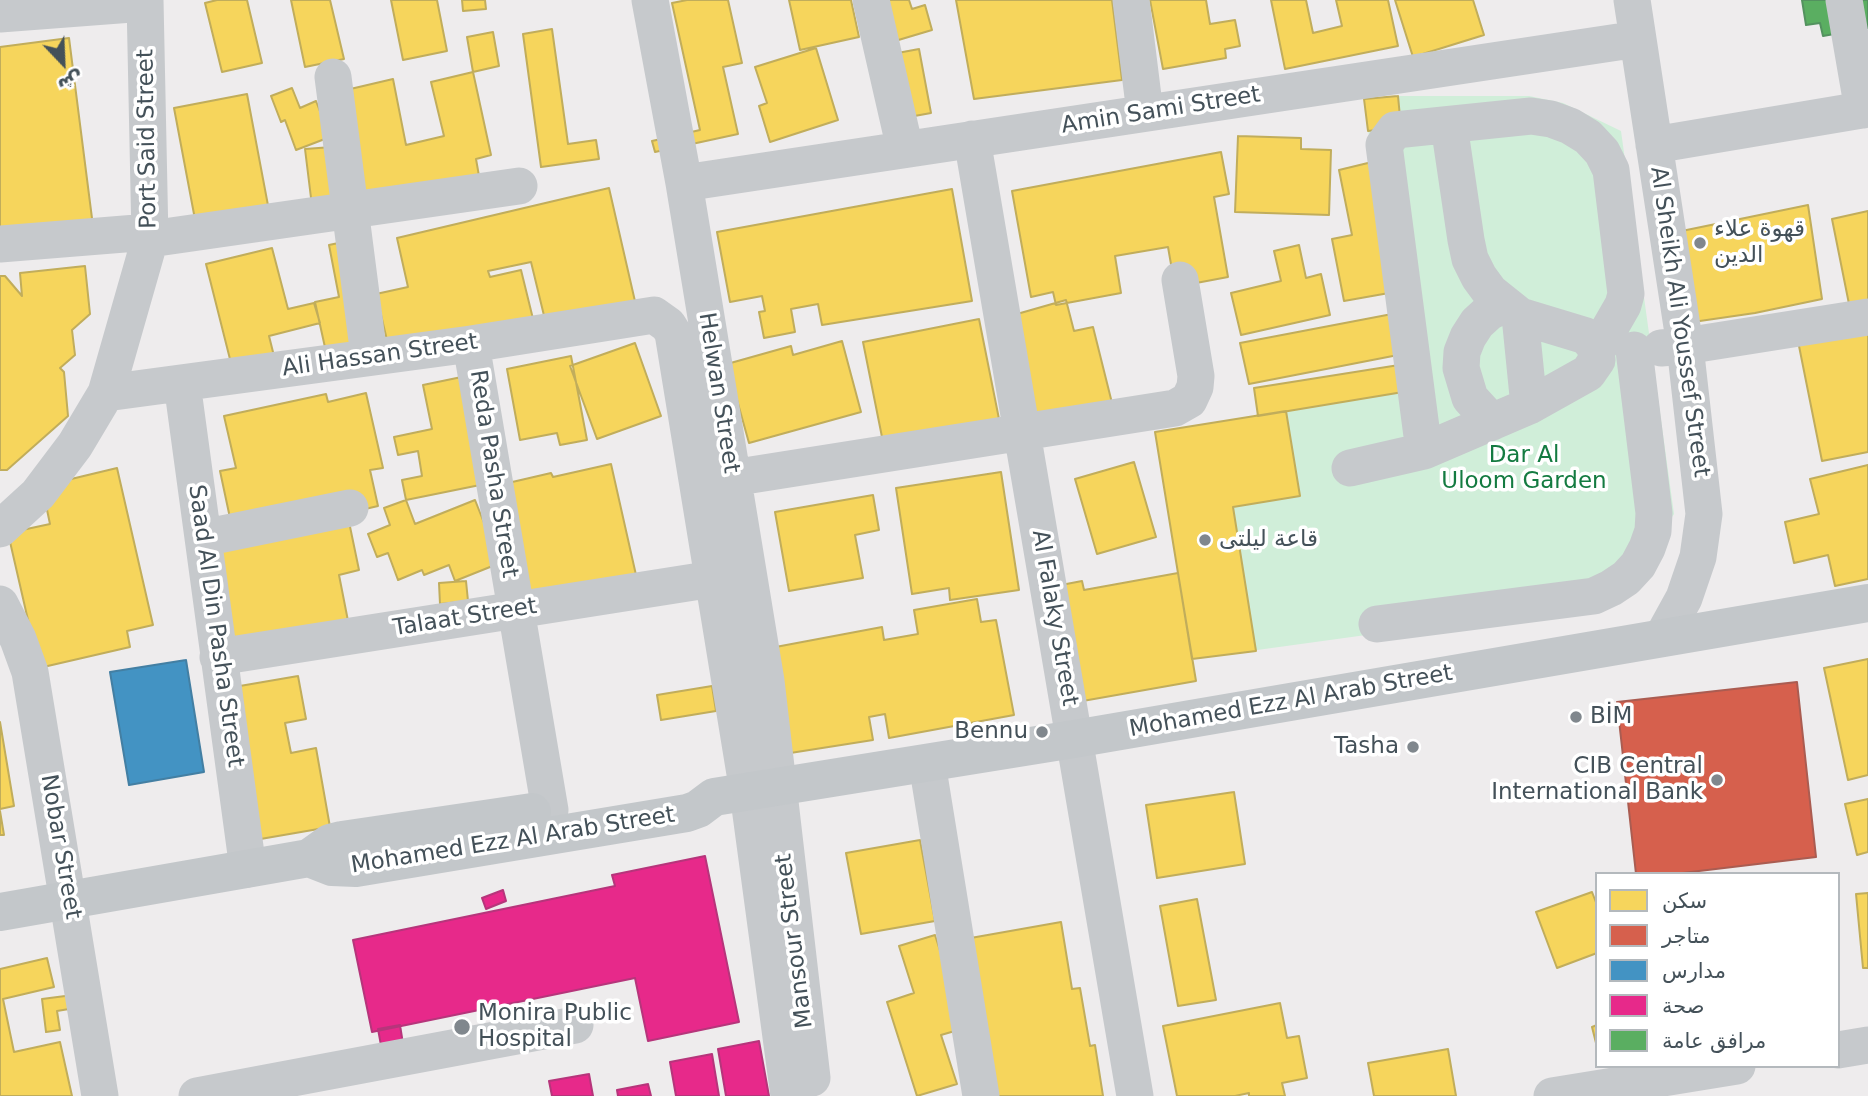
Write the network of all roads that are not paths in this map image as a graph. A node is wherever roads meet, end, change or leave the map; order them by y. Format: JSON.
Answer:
{"nodes":[{"id":1,"x":650,"y":0,"type":"edge"},
{"id":2,"x":871,"y":0,"type":"edge"},
{"id":3,"x":1131,"y":0,"type":"edge"},
{"id":4,"x":1632,"y":0,"type":"edge"},
{"id":5,"x":1844,"y":0,"type":"edge"},
{"id":6,"x":145,"y":1,"type":"edge"},
{"id":7,"x":0,"y":14,"type":"edge"},
{"id":8,"x":1638,"y":39,"type":"junction"},
{"id":9,"x":332,"y":77,"type":"dead end"},
{"id":10,"x":1865,"y":110,"type":"edge"},
{"id":11,"x":1145,"y":113,"type":"junction"},
{"id":12,"x":1449,"y":125,"type":"junction"},
{"id":13,"x":972,"y":139,"type":"junction"},
{"id":14,"x":1654,"y":145,"type":"junction"},
{"id":15,"x":905,"y":149,"type":"junction"},
{"id":16,"x":684,"y":183,"type":"junction"},
{"id":17,"x":519,"y":186,"type":"dead end"},
{"id":18,"x":350,"y":210,"type":"junction"},
{"id":19,"x":150,"y":235,"type":"junction"},
{"id":20,"x":0,"y":244,"type":"edge"},
{"id":21,"x":1180,"y":280,"type":"dead end"},
{"id":22,"x":1512,"y":310,"type":"junction"},
{"id":23,"x":1868,"y":317,"type":"edge"},
{"id":24,"x":471,"y":344,"type":"junction"},
{"id":25,"x":1685,"y":346,"type":"junction"},
{"id":26,"x":1634,"y":350,"type":"junction"},
{"id":27,"x":1596,"y":352,"type":"junction"},
{"id":28,"x":369,"y":356,"type":"junction"},
{"id":29,"x":1461,"y":368,"type":"junction"},
{"id":30,"x":1414,"y":378,"type":"junction"},
{"id":31,"x":182,"y":383,"type":"junction"},
{"id":32,"x":106,"y":393,"type":"junction"},
{"id":33,"x":1529,"y":406,"type":"junction"},
{"id":34,"x":1492,"y":422,"type":"junction"},
{"id":35,"x":1023,"y":433,"type":"junction"},
{"id":36,"x":1424,"y":451,"type":"junction"},
{"id":37,"x":1350,"y":468,"type":"dead end"},
{"id":38,"x":732,"y":478,"type":"junction"},
{"id":39,"x":350,"y":508,"type":"dead end"},
{"id":40,"x":0,"y":529,"type":"edge"},
{"id":41,"x":203,"y":538,"type":"junction"},
{"id":42,"x":713,"y":579,"type":"junction"},
{"id":43,"x":1868,"y":603,"type":"edge"},
{"id":44,"x":0,"y":604,"type":"edge"},
{"id":45,"x":515,"y":610,"type":"junction"},
{"id":46,"x":1377,"y":624,"type":"dead end"},
{"id":47,"x":1662,"y":638,"type":"junction"},
{"id":48,"x":218,"y":657,"type":"junction"},
{"id":49,"x":1074,"y":739,"type":"junction"},
{"id":50,"x":927,"y":763,"type":"junction"},
{"id":51,"x":746,"y":792,"type":"junction"},
{"id":52,"x":550,"y":810,"type":"junction"},
{"id":53,"x":309,"y":858,"type":"junction"},
{"id":54,"x":248,"y":869,"type":"junction"},
{"id":55,"x":70,"y":900,"type":"junction"},
{"id":56,"x":0,"y":912,"type":"edge"},
{"id":57,"x":575,"y":1025,"type":"dead end"},
{"id":58,"x":1868,"y":1045,"type":"edge"},
{"id":59,"x":1840,"y":1050,"type":"edge"},
{"id":60,"x":1701,"y":1069,"type":"edge"},
{"id":61,"x":100,"y":1096,"type":"edge"},
{"id":62,"x":197,"y":1096,"type":"edge"},
{"id":63,"x":789,"y":1096,"type":"edge"},
{"id":64,"x":814,"y":1096,"type":"edge"},
{"id":65,"x":981,"y":1096,"type":"edge"},
{"id":66,"x":1135,"y":1096,"type":"edge"},
{"id":67,"x":1552,"y":1096,"type":"edge"}],
"edges":[{"from":1,"to":16,"type":"street","name":"Helwan Street"},
{"from":2,"to":15,"type":"street"},
{"from":3,"to":11,"type":"street"},
{"from":4,"to":8,"type":"street","name":"Al Sheikh Ali Youssef Street"},
{"from":5,"to":10,"type":"street"},
{"from":6,"to":7,"type":"street"},
{"from":6,"to":19,"type":"street","name":"Port Said Street"},
{"from":8,"to":11,"type":"street","name":"Amin Sami Street"},
{"from":8,"to":14,"type":"street","name":"Al Sheikh Ali Youssef Street"},
{"from":9,"to":18,"type":"street"},
{"from":10,"to":14,"type":"street"},
{"from":11,"to":13,"type":"street","name":"Amin Sami Street"},
{"from":12,"to":22,"type":"street"},
{"from":12,"to":27,"type":"street"},
{"from":12,"to":30,"type":"street"},
{"from":13,"to":15,"type":"street","name":"Amin Sami Street"},
{"from":13,"to":35,"type":"street","name":"Al Falaky Street"},
{"from":14,"to":25,"type":"street","name":"Al Sheikh Ali Youssef Street"},
{"from":15,"to":16,"type":"street","name":"Amin Sami Street"},
{"from":16,"to":38,"type":"street","name":"Helwan Street"},
{"from":17,"to":18,"type":"street"},
{"from":18,"to":19,"type":"street"},
{"from":18,"to":28,"type":"street"},
{"from":19,"to":20,"type":"street"},
{"from":19,"to":32,"type":"street","name":"Port Said Street"},
{"from":21,"to":35,"type":"street"},
{"from":22,"to":27,"type":"street"},
{"from":22,"to":29,"type":"street"},
{"from":22,"to":33,"type":"street"},
{"from":23,"to":25,"type":"street"},
{"from":24,"to":28,"type":"street","name":"Ali Hassan Street"},
{"from":24,"to":42,"type":"street","name":"Ali Hassan Street"},
{"from":24,"to":45,"type":"street","name":"Reda Pasha Street"},
{"from":25,"to":26,"type":"street"},
{"from":25,"to":47,"type":"street","name":"Al Sheikh Ali Youssef Street"},
{"from":26,"to":27,"type":"street"},
{"from":26,"to":46,"type":"street"},
{"from":27,"to":33,"type":"street"},
{"from":28,"to":31,"type":"street","name":"Ali Hassan Street"},
{"from":29,"to":30,"type":"street"},
{"from":29,"to":34,"type":"street"},
{"from":30,"to":36,"type":"street"},
{"from":31,"to":32,"type":"street","name":"Ali Hassan Street"},
{"from":31,"to":41,"type":"street","name":"Saad Al Din Pasha Street"},
{"from":32,"to":40,"type":"street","name":"Port Said Street"},
{"from":33,"to":34,"type":"street"},
{"from":34,"to":36,"type":"street"},
{"from":35,"to":38,"type":"street"},
{"from":35,"to":49,"type":"street","name":"Al Falaky Street"},
{"from":36,"to":37,"type":"street"},
{"from":38,"to":51,"type":"street","name":"Helwan Street"},
{"from":39,"to":41,"type":"street"},
{"from":41,"to":48,"type":"street","name":"Saad Al Din Pasha Street"},
{"from":42,"to":45,"type":"street","name":"Talaat Street"},
{"from":42,"to":51,"type":"street"},
{"from":43,"to":47,"type":"main road","name":"Mohamed Ezz Al Arab Street"},
{"from":44,"to":55,"type":"street","name":"Nobar Street"},
{"from":45,"to":48,"type":"street","name":"Talaat Street"},
{"from":45,"to":52,"type":"street","name":"Reda Pasha Street"},
{"from":47,"to":49,"type":"main road","name":"Mohamed Ezz Al Arab Street"},
{"from":48,"to":54,"type":"street","name":"Saad Al Din Pasha Street"},
{"from":49,"to":50,"type":"main road","name":"Mohamed Ezz Al Arab Street"},
{"from":49,"to":66,"type":"street","name":"Al Falaky Street"},
{"from":50,"to":51,"type":"main road","name":"Mohamed Ezz Al Arab Street"},
{"from":50,"to":65,"type":"street"},
{"from":51,"to":52,"type":"main road","name":"Mohamed Ezz Al Arab Street"},
{"from":51,"to":53,"type":"main road","name":"Mohamed Ezz Al Arab Street"},
{"from":51,"to":63,"type":"street","name":"Mansour Street"},
{"from":51,"to":64,"type":"street","name":"Mansour Street"},
{"from":52,"to":53,"type":"main road","name":"Mohamed Ezz Al Arab Street"},
{"from":53,"to":54,"type":"main road","name":"Mohamed Ezz Al Arab Street"},
{"from":54,"to":55,"type":"main road","name":"Mohamed Ezz Al Arab Street"},
{"from":55,"to":56,"type":"main road","name":"Mohamed Ezz Al Arab Street"},
{"from":55,"to":61,"type":"street","name":"Nobar Street"},
{"from":57,"to":62,"type":"street"},
{"from":58,"to":59,"type":"street"},
{"from":60,"to":67,"type":"street"}]}
